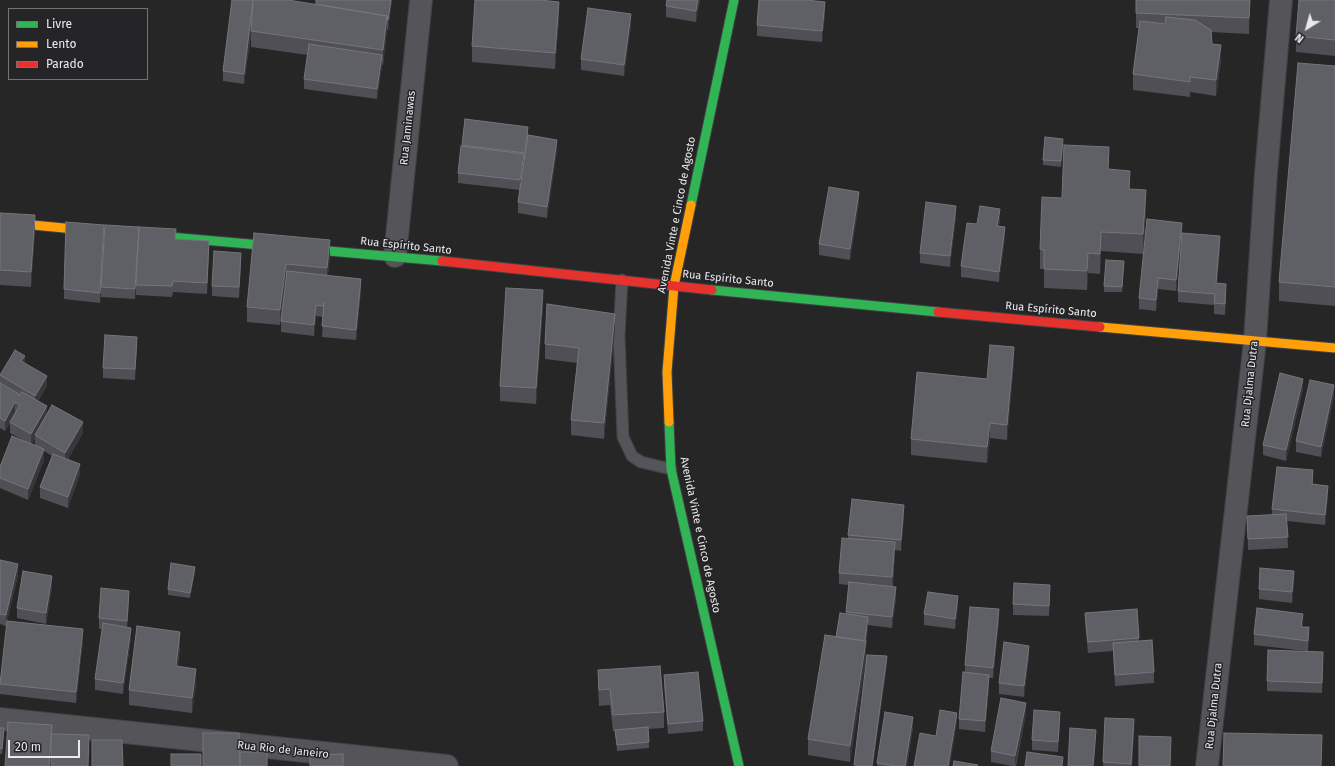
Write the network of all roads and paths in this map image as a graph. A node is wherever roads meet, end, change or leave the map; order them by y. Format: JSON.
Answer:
{"nodes":[{"id":1,"x":421,"y":0,"type":"edge"},
{"id":2,"x":734,"y":0,"type":"edge"},
{"id":3,"x":1282,"y":0,"type":"edge"},
{"id":4,"x":0,"y":222,"type":"edge"},
{"id":5,"x":103,"y":231,"type":"edge"},
{"id":6,"x":134,"y":234,"type":"edge"},
{"id":7,"x":395,"y":256,"type":"junction"},
{"id":8,"x":622,"y":280,"type":"junction"},
{"id":9,"x":674,"y":286,"type":"junction"},
{"id":10,"x":1255,"y":341,"type":"junction"},
{"id":11,"x":1335,"y":348,"type":"edge"},
{"id":12,"x":671,"y":469,"type":"junction"},
{"id":13,"x":0,"y":719,"type":"edge"},
{"id":14,"x":447,"y":766,"type":"edge"},
{"id":15,"x":738,"y":766,"type":"edge"},
{"id":16,"x":1207,"y":766,"type":"edge"}],
"edges":[{"from":1,"to":7,"type":"street","name":"Rua Jaminawas"},
{"from":2,"to":9,"type":"street","name":"Avenida Vinte e Cinco de Agosto"},
{"from":3,"to":10,"type":"street","name":"Rua Djalma Dutra"},
{"from":4,"to":5,"type":"street"},
{"from":6,"to":7,"type":"street","name":"Rua Espírito Santo"},
{"from":7,"to":8,"type":"street","name":"Rua Espírito Santo"},
{"from":8,"to":9,"type":"street","name":"Rua Espírito Santo"},
{"from":8,"to":12,"type":"lane"},
{"from":9,"to":10,"type":"street","name":"Rua Espírito Santo"},
{"from":9,"to":12,"type":"street","name":"Avenida Vinte e Cinco de Agosto"},
{"from":10,"to":11,"type":"street","name":"Rua Espírito Santo"},
{"from":10,"to":16,"type":"street","name":"Rua Djalma Dutra"},
{"from":12,"to":15,"type":"street","name":"Avenida Vinte e Cinco de Agosto"},
{"from":13,"to":14,"type":"street","name":"Rua Rio de Janeiro"}]}
